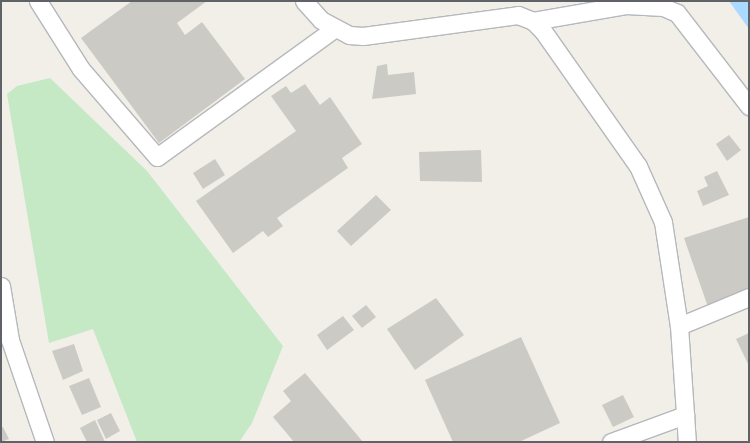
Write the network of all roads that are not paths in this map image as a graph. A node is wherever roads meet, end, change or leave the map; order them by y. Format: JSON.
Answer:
{"nodes":[{"id":1,"x":38,"y":1,"type":"edge"},
{"id":2,"x":304,"y":1,"type":"edge"},
{"id":3,"x":532,"y":21,"type":"junction"},
{"id":4,"x":334,"y":29,"type":"junction"},
{"id":5,"x":749,"y":106,"type":"edge"},
{"id":6,"x":1,"y":286,"type":"edge"},
{"id":7,"x":749,"y":297,"type":"edge"},
{"id":8,"x":679,"y":326,"type":"junction"},
{"id":9,"x":685,"y":415,"type":"junction"},
{"id":10,"x":45,"y":442,"type":"edge"},
{"id":11,"x":611,"y":442,"type":"edge"},
{"id":12,"x":687,"y":442,"type":"edge"}],
"edges":[{"from":1,"to":4,"type":"street"},
{"from":2,"to":4,"type":"street"},
{"from":3,"to":4,"type":"street"},
{"from":3,"to":5,"type":"street"},
{"from":3,"to":8,"type":"street"},
{"from":6,"to":10,"type":"street"},
{"from":7,"to":8,"type":"street"},
{"from":8,"to":9,"type":"street"},
{"from":9,"to":11,"type":"street"},
{"from":9,"to":12,"type":"street"}]}
